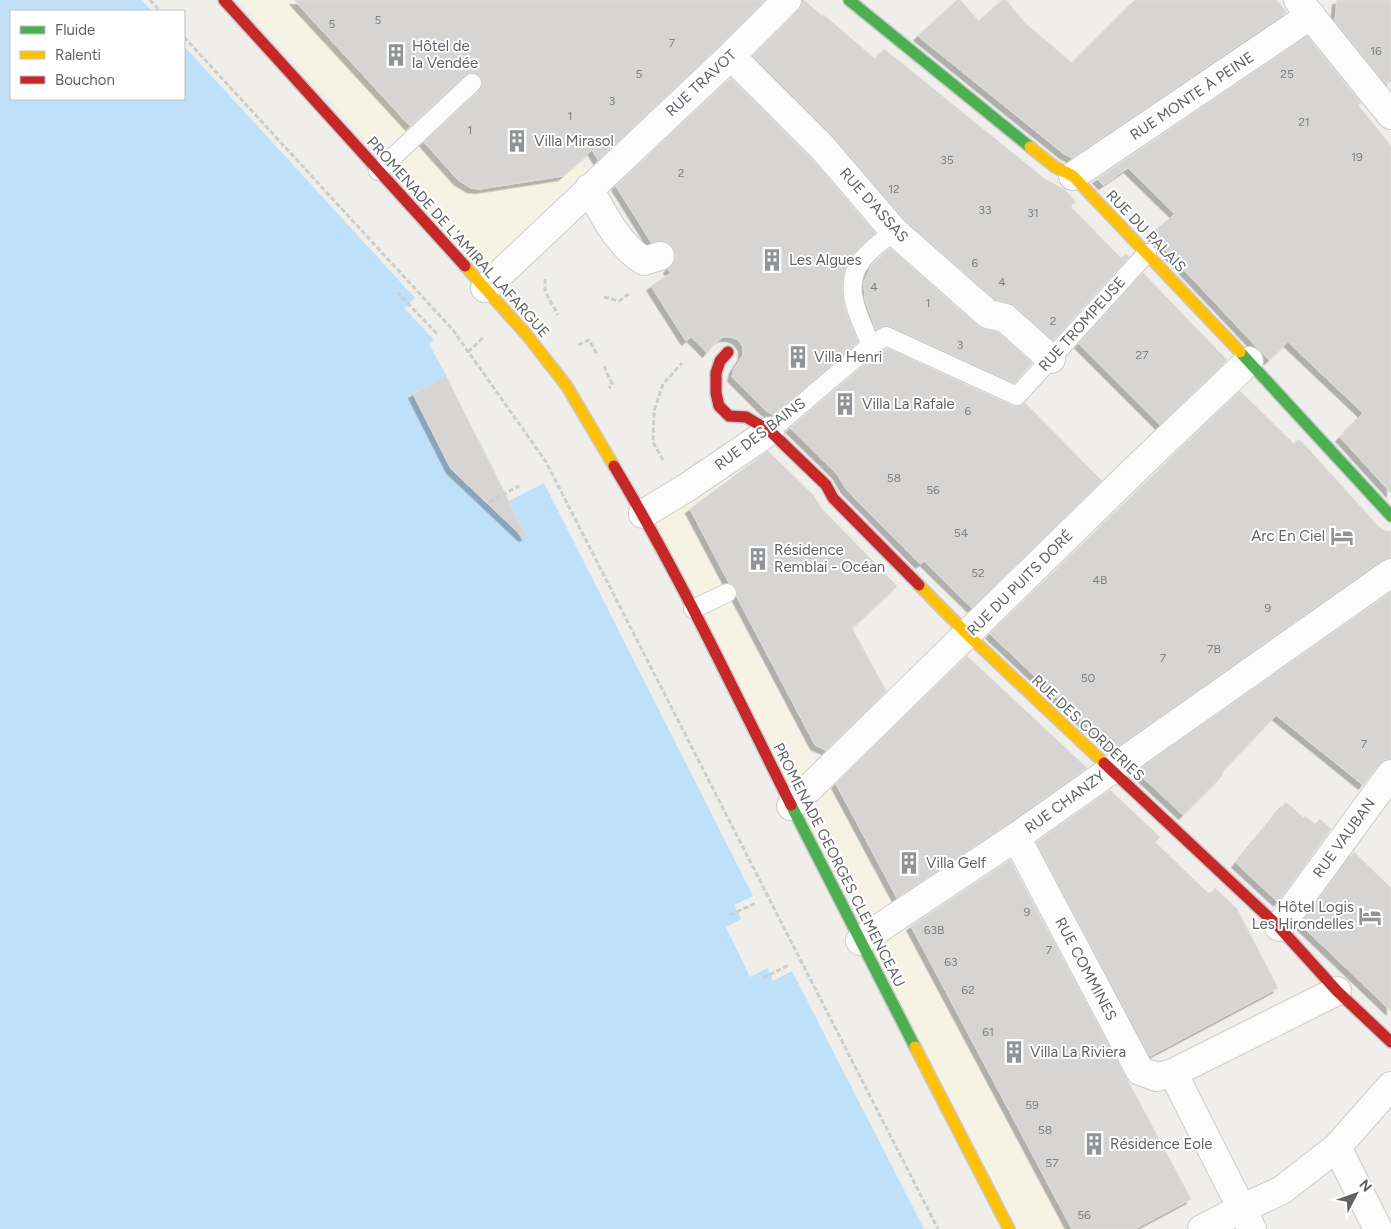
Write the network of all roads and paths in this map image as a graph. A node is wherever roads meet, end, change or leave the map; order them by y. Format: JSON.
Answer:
{"nodes":[{"id":1,"x":150,"y":0,"type":"edge"},
{"id":2,"x":224,"y":0,"type":"edge"},
{"id":3,"x":786,"y":0,"type":"edge"},
{"id":4,"x":849,"y":0,"type":"edge"},
{"id":5,"x":1305,"y":8,"type":"edge"},
{"id":6,"x":159,"y":10,"type":"edge"},
{"id":7,"x":185,"y":38,"type":"edge"},
{"id":8,"x":731,"y":56,"type":"junction"},
{"id":9,"x":472,"y":83,"type":"dead end"},
{"id":10,"x":1391,"y":115,"type":"edge"},
{"id":11,"x":378,"y":171,"type":"junction"},
{"id":12,"x":1073,"y":176,"type":"junction"},
{"id":13,"x":589,"y":188,"type":"junction"},
{"id":14,"x":894,"y":231,"type":"junction"},
{"id":15,"x":1147,"y":252,"type":"junction"},
{"id":16,"x":660,"y":256,"type":"dead end"},
{"id":17,"x":546,"y":273,"type":"dead end"},
{"id":18,"x":485,"y":288,"type":"junction"},
{"id":19,"x":397,"y":292,"type":"dead end"},
{"id":20,"x":562,"y":322,"type":"dead end"},
{"id":21,"x":438,"y":335,"type":"dead end"},
{"id":22,"x":584,"y":342,"type":"dead end"},
{"id":23,"x":871,"y":345,"type":"junction"},
{"id":24,"x":728,"y":352,"type":"dead end"},
{"id":25,"x":598,"y":356,"type":"dead end"},
{"id":26,"x":1050,"y":359,"type":"junction"},
{"id":27,"x":720,"y":361,"type":"junction"},
{"id":28,"x":1249,"y":361,"type":"junction"},
{"id":29,"x":604,"y":366,"type":"dead end"},
{"id":30,"x":608,"y":388,"type":"dead end"},
{"id":31,"x":770,"y":431,"type":"junction"},
{"id":32,"x":661,"y":457,"type":"dead end"},
{"id":33,"x":519,"y":486,"type":"dead end"},
{"id":34,"x":489,"y":502,"type":"dead end"},
{"id":35,"x":643,"y":514,"type":"junction"},
{"id":36,"x":1391,"y":516,"type":"edge"},
{"id":37,"x":1391,"y":574,"type":"edge"},
{"id":38,"x":726,"y":593,"type":"dead end"},
{"id":39,"x":693,"y":609,"type":"junction"},
{"id":40,"x":968,"y":635,"type":"junction"},
{"id":41,"x":1110,"y":769,"type":"junction"},
{"id":42,"x":1391,"y":774,"type":"edge"},
{"id":43,"x":791,"y":806,"type":"junction"},
{"id":44,"x":1016,"y":837,"type":"junction"},
{"id":45,"x":756,"y":903,"type":"dead end"},
{"id":46,"x":730,"y":915,"type":"dead end"},
{"id":47,"x":1279,"y":927,"type":"junction"},
{"id":48,"x":860,"y":941,"type":"junction"},
{"id":49,"x":789,"y":965,"type":"dead end"},
{"id":50,"x":763,"y":978,"type":"dead end"},
{"id":51,"x":1337,"y":991,"type":"junction"},
{"id":52,"x":1391,"y":1042,"type":"edge"},
{"id":53,"x":1173,"y":1074,"type":"junction"},
{"id":54,"x":1391,"y":1086,"type":"edge"},
{"id":55,"x":1337,"y":1147,"type":"junction"},
{"id":56,"x":1247,"y":1219,"type":"edge"},
{"id":57,"x":938,"y":1229,"type":"edge"},
{"id":58,"x":1009,"y":1229,"type":"edge"},
{"id":59,"x":1202,"y":1229,"type":"edge"},
{"id":60,"x":1378,"y":1229,"type":"edge"}],
"edges":[{"from":1,"to":6,"type":"path"},
{"from":2,"to":11,"type":"street","name":"PROMENADE DE L'AMIRAL LAFARGUE"},
{"from":3,"to":8,"type":"street","name":"RUE TRAVOT"},
{"from":4,"to":12,"type":"street","name":"RUE DU PALAIS"},
{"from":5,"to":10,"type":"street"},
{"from":5,"to":12,"type":"street","name":"RUE MONTE À PEINE"},
{"from":7,"to":57,"type":"path"},
{"from":8,"to":13,"type":"street","name":"RUE TRAVOT"},
{"from":8,"to":14,"type":"street","name":"RUE D'ASSAS"},
{"from":9,"to":11,"type":"lane"},
{"from":11,"to":18,"type":"street","name":"PROMENADE DE L'AMIRAL LAFARGUE"},
{"from":12,"to":15,"type":"street","name":"RUE DU PALAIS"},
{"from":13,"to":16,"type":"street"},
{"from":13,"to":18,"type":"street","name":"RUE TRAVOT"},
{"from":14,"to":23,"type":"lane"},
{"from":14,"to":26,"type":"street","name":"RUE D'ASSAS"},
{"from":15,"to":26,"type":"lane","name":"RUE TROMPEUSE"},
{"from":15,"to":28,"type":"street","name":"RUE DU PALAIS"},
{"from":17,"to":20,"type":"path"},
{"from":18,"to":35,"type":"street","name":"PROMENADE DE L'AMIRAL LAFARGUE"},
{"from":19,"to":21,"type":"path"},
{"from":22,"to":25,"type":"path"},
{"from":23,"to":26,"type":"lane","name":"RUE TROMPEUSE"},
{"from":23,"to":31,"type":"lane","name":"RUE DES BAINS"},
{"from":24,"to":27,"type":"street"},
{"from":27,"to":31,"type":"street","name":"RUE DES CORDERIES"},
{"from":27,"to":32,"type":"path"},
{"from":28,"to":36,"type":"street","name":"RUE DU PALAIS"},
{"from":28,"to":40,"type":"street","name":"RUE DU PUITS DORÉ"},
{"from":29,"to":30,"type":"path"},
{"from":31,"to":35,"type":"street","name":"RUE DES BAINS"},
{"from":31,"to":40,"type":"street","name":"RUE DES CORDERIES"},
{"from":33,"to":34,"type":"path"},
{"from":35,"to":39,"type":"street","name":"PROMENADE GEORGES CLEMENCEAU"},
{"from":37,"to":41,"type":"street","name":"RUE CHANZY"},
{"from":38,"to":39,"type":"lane"},
{"from":39,"to":43,"type":"street","name":"PROMENADE GEORGES CLEMENCEAU"},
{"from":40,"to":41,"type":"street","name":"RUE DES CORDERIES"},
{"from":40,"to":43,"type":"street","name":"RUE DU PUITS DORÉ"},
{"from":41,"to":44,"type":"street","name":"RUE CHANZY"},
{"from":41,"to":47,"type":"street","name":"RUE DES CORDERIES"},
{"from":42,"to":47,"type":"street","name":"RUE VAUBAN"},
{"from":43,"to":48,"type":"street","name":"PROMENADE GEORGES CLEMENCEAU"},
{"from":44,"to":48,"type":"street","name":"RUE CHANZY"},
{"from":44,"to":53,"type":"street","name":"RUE COMMINES"},
{"from":45,"to":46,"type":"path"},
{"from":47,"to":51,"type":"street","name":"RUE DES CORDERIES"},
{"from":48,"to":58,"type":"street","name":"PROMENADE GEORGES CLEMENCEAU"},
{"from":49,"to":50,"type":"path"},
{"from":51,"to":52,"type":"street","name":"RUE DES CORDERIES"},
{"from":51,"to":53,"type":"street","name":"RUE COMMINES"},
{"from":53,"to":56,"type":"street"},
{"from":54,"to":55,"type":"street"},
{"from":55,"to":56,"type":"street"},
{"from":55,"to":60,"type":"street"},
{"from":56,"to":59,"type":"street"}]}
